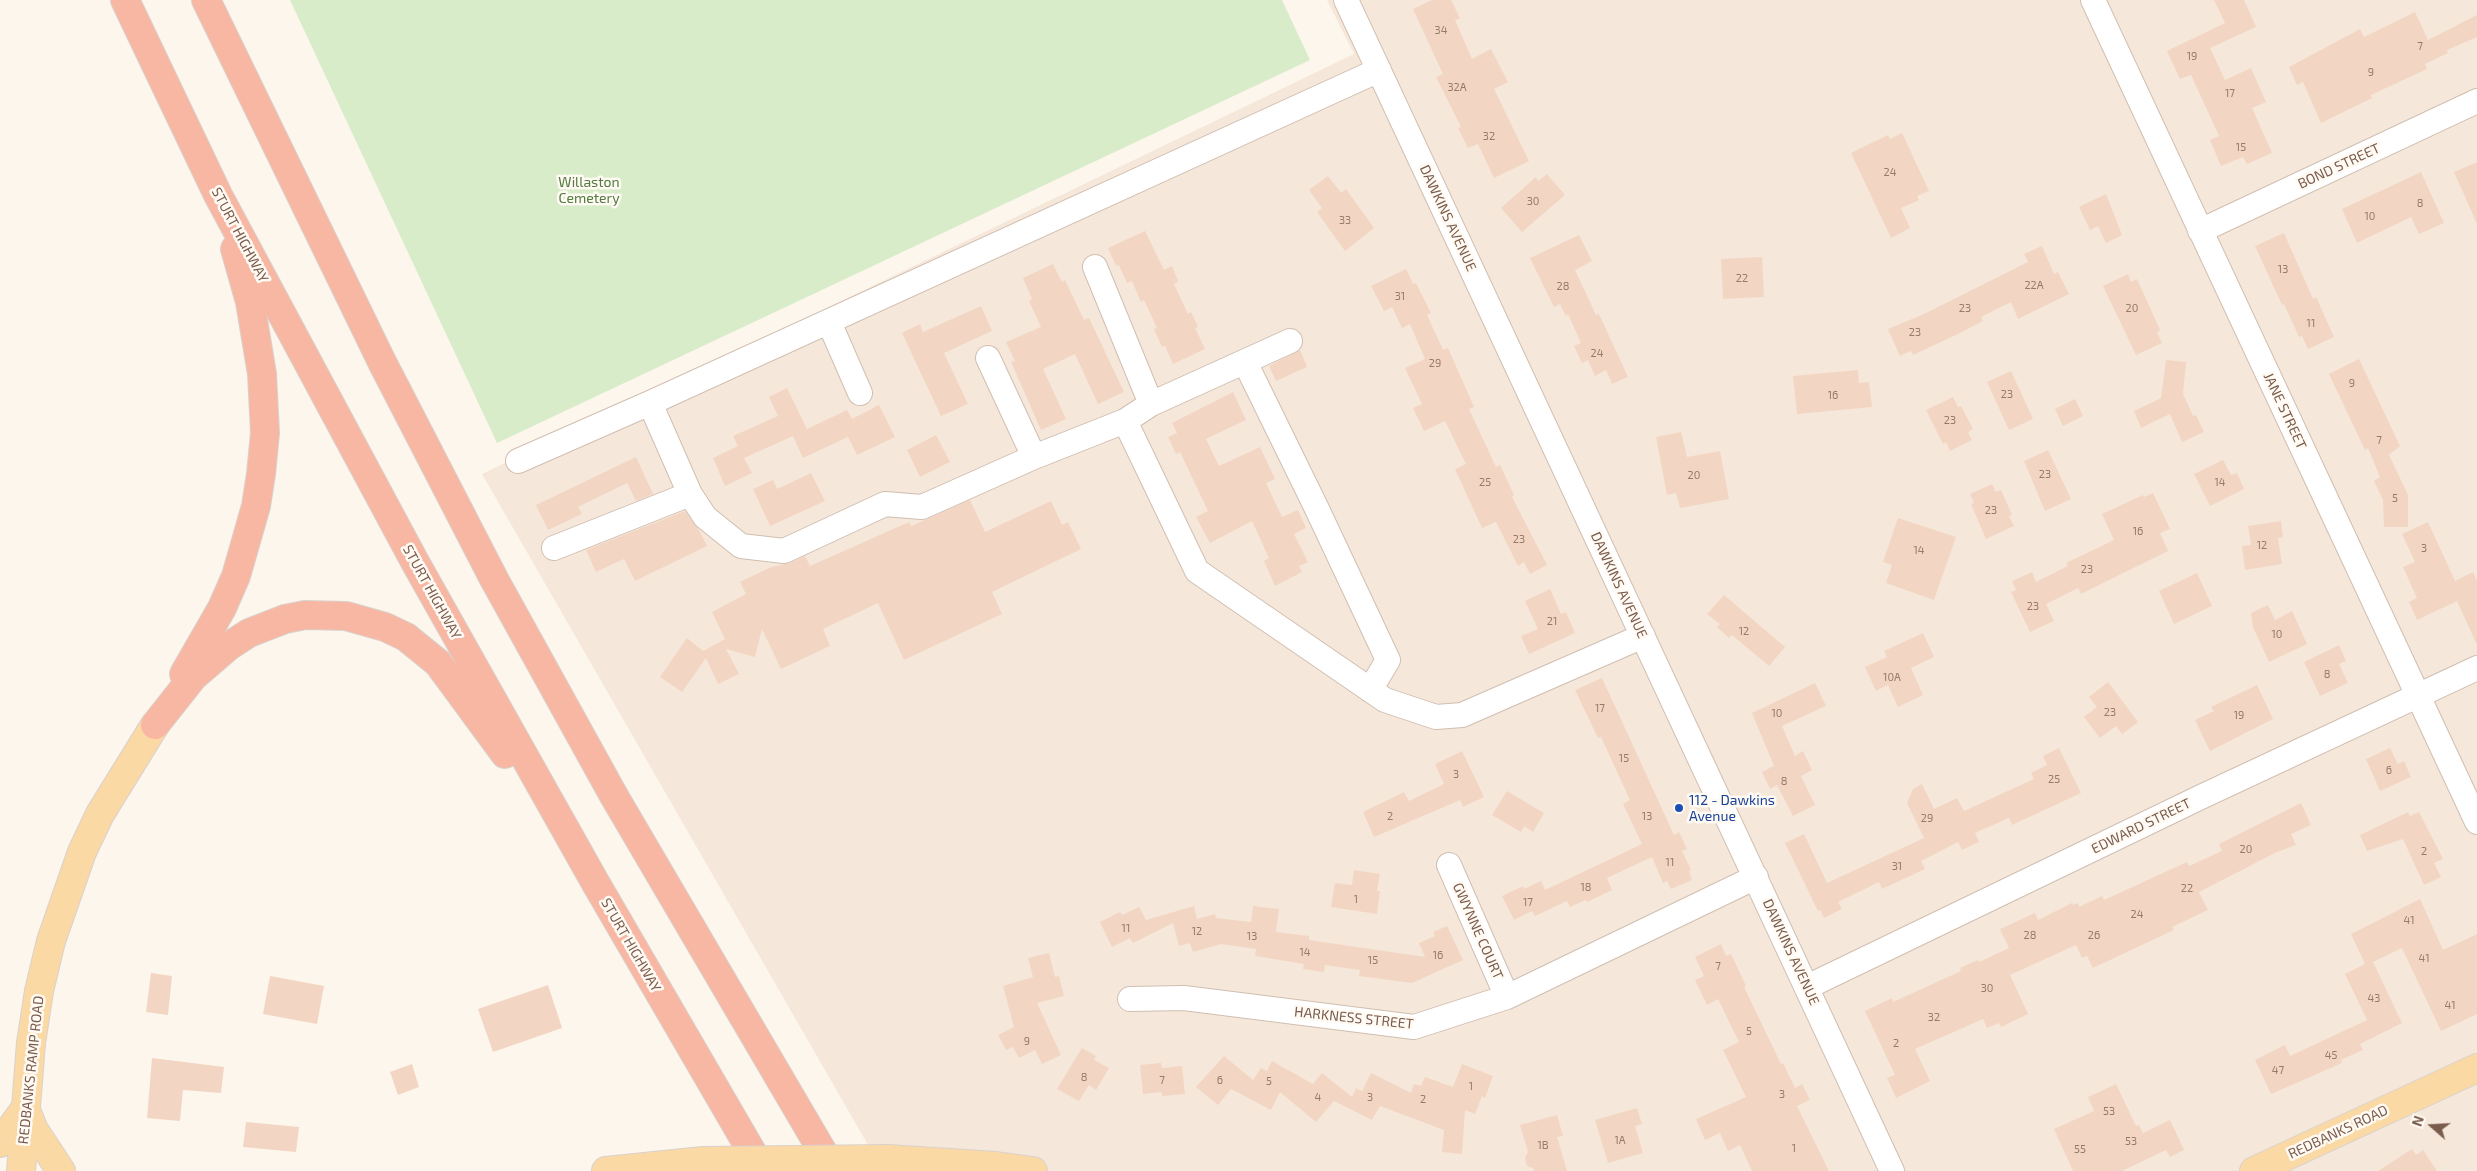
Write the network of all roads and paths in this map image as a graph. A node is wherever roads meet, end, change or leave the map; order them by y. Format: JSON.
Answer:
{"nodes":[{"id":1,"x":125,"y":0,"type":"edge"},
{"id":2,"x":206,"y":0,"type":"edge"},
{"id":3,"x":1346,"y":0,"type":"edge"},
{"id":4,"x":2093,"y":0,"type":"edge"},
{"id":5,"x":1379,"y":70,"type":"junction"},
{"id":6,"x":2477,"y":101,"type":"edge"},
{"id":7,"x":218,"y":195,"type":"junction"},
{"id":8,"x":2200,"y":231,"type":"junction"},
{"id":9,"x":1095,"y":267,"type":"dead end"},
{"id":10,"x":829,"y":322,"type":"junction"},
{"id":11,"x":1290,"y":341,"type":"dead end"},
{"id":12,"x":988,"y":358,"type":"dead end"},
{"id":13,"x":1245,"y":362,"type":"junction"},
{"id":14,"x":860,"y":393,"type":"dead end"},
{"id":15,"x":650,"y":403,"type":"junction"},
{"id":16,"x":1151,"y":404,"type":"junction"},
{"id":17,"x":1125,"y":421,"type":"junction"},
{"id":18,"x":1034,"y":457,"type":"junction"},
{"id":19,"x":518,"y":460,"type":"dead end"},
{"id":20,"x":690,"y":494,"type":"junction"},
{"id":21,"x":554,"y":548,"type":"dead end"},
{"id":22,"x":1643,"y":636,"type":"junction"},
{"id":23,"x":2477,"y":668,"type":"edge"},
{"id":24,"x":1370,"y":690,"type":"junction"},
{"id":25,"x":2418,"y":696,"type":"junction"},
{"id":26,"x":155,"y":725,"type":"junction"},
{"id":27,"x":2477,"y":822,"type":"edge"},
{"id":28,"x":1449,"y":865,"type":"dead end"},
{"id":29,"x":1756,"y":877,"type":"junction"},
{"id":30,"x":595,"y":882,"type":"junction"},
{"id":31,"x":1807,"y":987,"type":"junction"},
{"id":32,"x":1507,"y":997,"type":"junction"},
{"id":33,"x":1130,"y":999,"type":"dead end"},
{"id":34,"x":2477,"y":1068,"type":"edge"},
{"id":35,"x":25,"y":1109,"type":"junction"},
{"id":36,"x":0,"y":1143,"type":"edge"},
{"id":37,"x":21,"y":1171,"type":"edge"},
{"id":38,"x":61,"y":1171,"type":"edge"},
{"id":39,"x":606,"y":1171,"type":"edge"},
{"id":40,"x":763,"y":1171,"type":"edge"},
{"id":41,"x":834,"y":1171,"type":"edge"},
{"id":42,"x":1033,"y":1171,"type":"edge"},
{"id":43,"x":1892,"y":1171,"type":"edge"},
{"id":44,"x":2254,"y":1171,"type":"edge"}],
"edges":[{"from":1,"to":7,"type":"highway","name":"STURT HIGHWAY"},
{"from":2,"to":41,"type":"highway"},
{"from":3,"to":5,"type":"street","name":"DAWKINS AVENUE"},
{"from":4,"to":8,"type":"street","name":"JANE STREET"},
{"from":5,"to":10,"type":"street"},
{"from":5,"to":22,"type":"street","name":"DAWKINS AVENUE"},
{"from":6,"to":8,"type":"street","name":"BOND STREET"},
{"from":7,"to":26,"type":"highway"},
{"from":7,"to":30,"type":"highway","name":"STURT HIGHWAY"},
{"from":8,"to":25,"type":"street","name":"JANE STREET"},
{"from":9,"to":16,"type":"street"},
{"from":10,"to":14,"type":"street"},
{"from":10,"to":15,"type":"street"},
{"from":11,"to":13,"type":"street"},
{"from":12,"to":18,"type":"street"},
{"from":13,"to":16,"type":"street"},
{"from":13,"to":24,"type":"street"},
{"from":15,"to":19,"type":"street"},
{"from":15,"to":20,"type":"street"},
{"from":16,"to":17,"type":"street"},
{"from":17,"to":18,"type":"street"},
{"from":17,"to":24,"type":"street"},
{"from":18,"to":20,"type":"street"},
{"from":20,"to":21,"type":"street"},
{"from":22,"to":24,"type":"street"},
{"from":22,"to":29,"type":"street","name":"DAWKINS AVENUE"},
{"from":23,"to":25,"type":"street","name":"EDWARD STREET"},
{"from":25,"to":27,"type":"street","name":"JANE STREET"},
{"from":25,"to":31,"type":"street","name":"EDWARD STREET"},
{"from":26,"to":30,"type":"highway"},
{"from":26,"to":35,"type":"main road","name":"REDBANKS RAMP ROAD"},
{"from":28,"to":32,"type":"street","name":"GWYNNE COURT"},
{"from":29,"to":31,"type":"street","name":"DAWKINS AVENUE"},
{"from":29,"to":32,"type":"street","name":"HARKNESS STREET"},
{"from":30,"to":40,"type":"highway","name":"STURT HIGHWAY"},
{"from":31,"to":43,"type":"street","name":"DAWKINS AVENUE"},
{"from":32,"to":33,"type":"street","name":"HARKNESS STREET"},
{"from":34,"to":44,"type":"main road","name":"REDBANKS ROAD"},
{"from":35,"to":36,"type":"main road"},
{"from":35,"to":37,"type":"main road","name":"REDBANKS RAMP ROAD"},
{"from":35,"to":38,"type":"main road"},
{"from":39,"to":42,"type":"main road","bridge":true}]}
